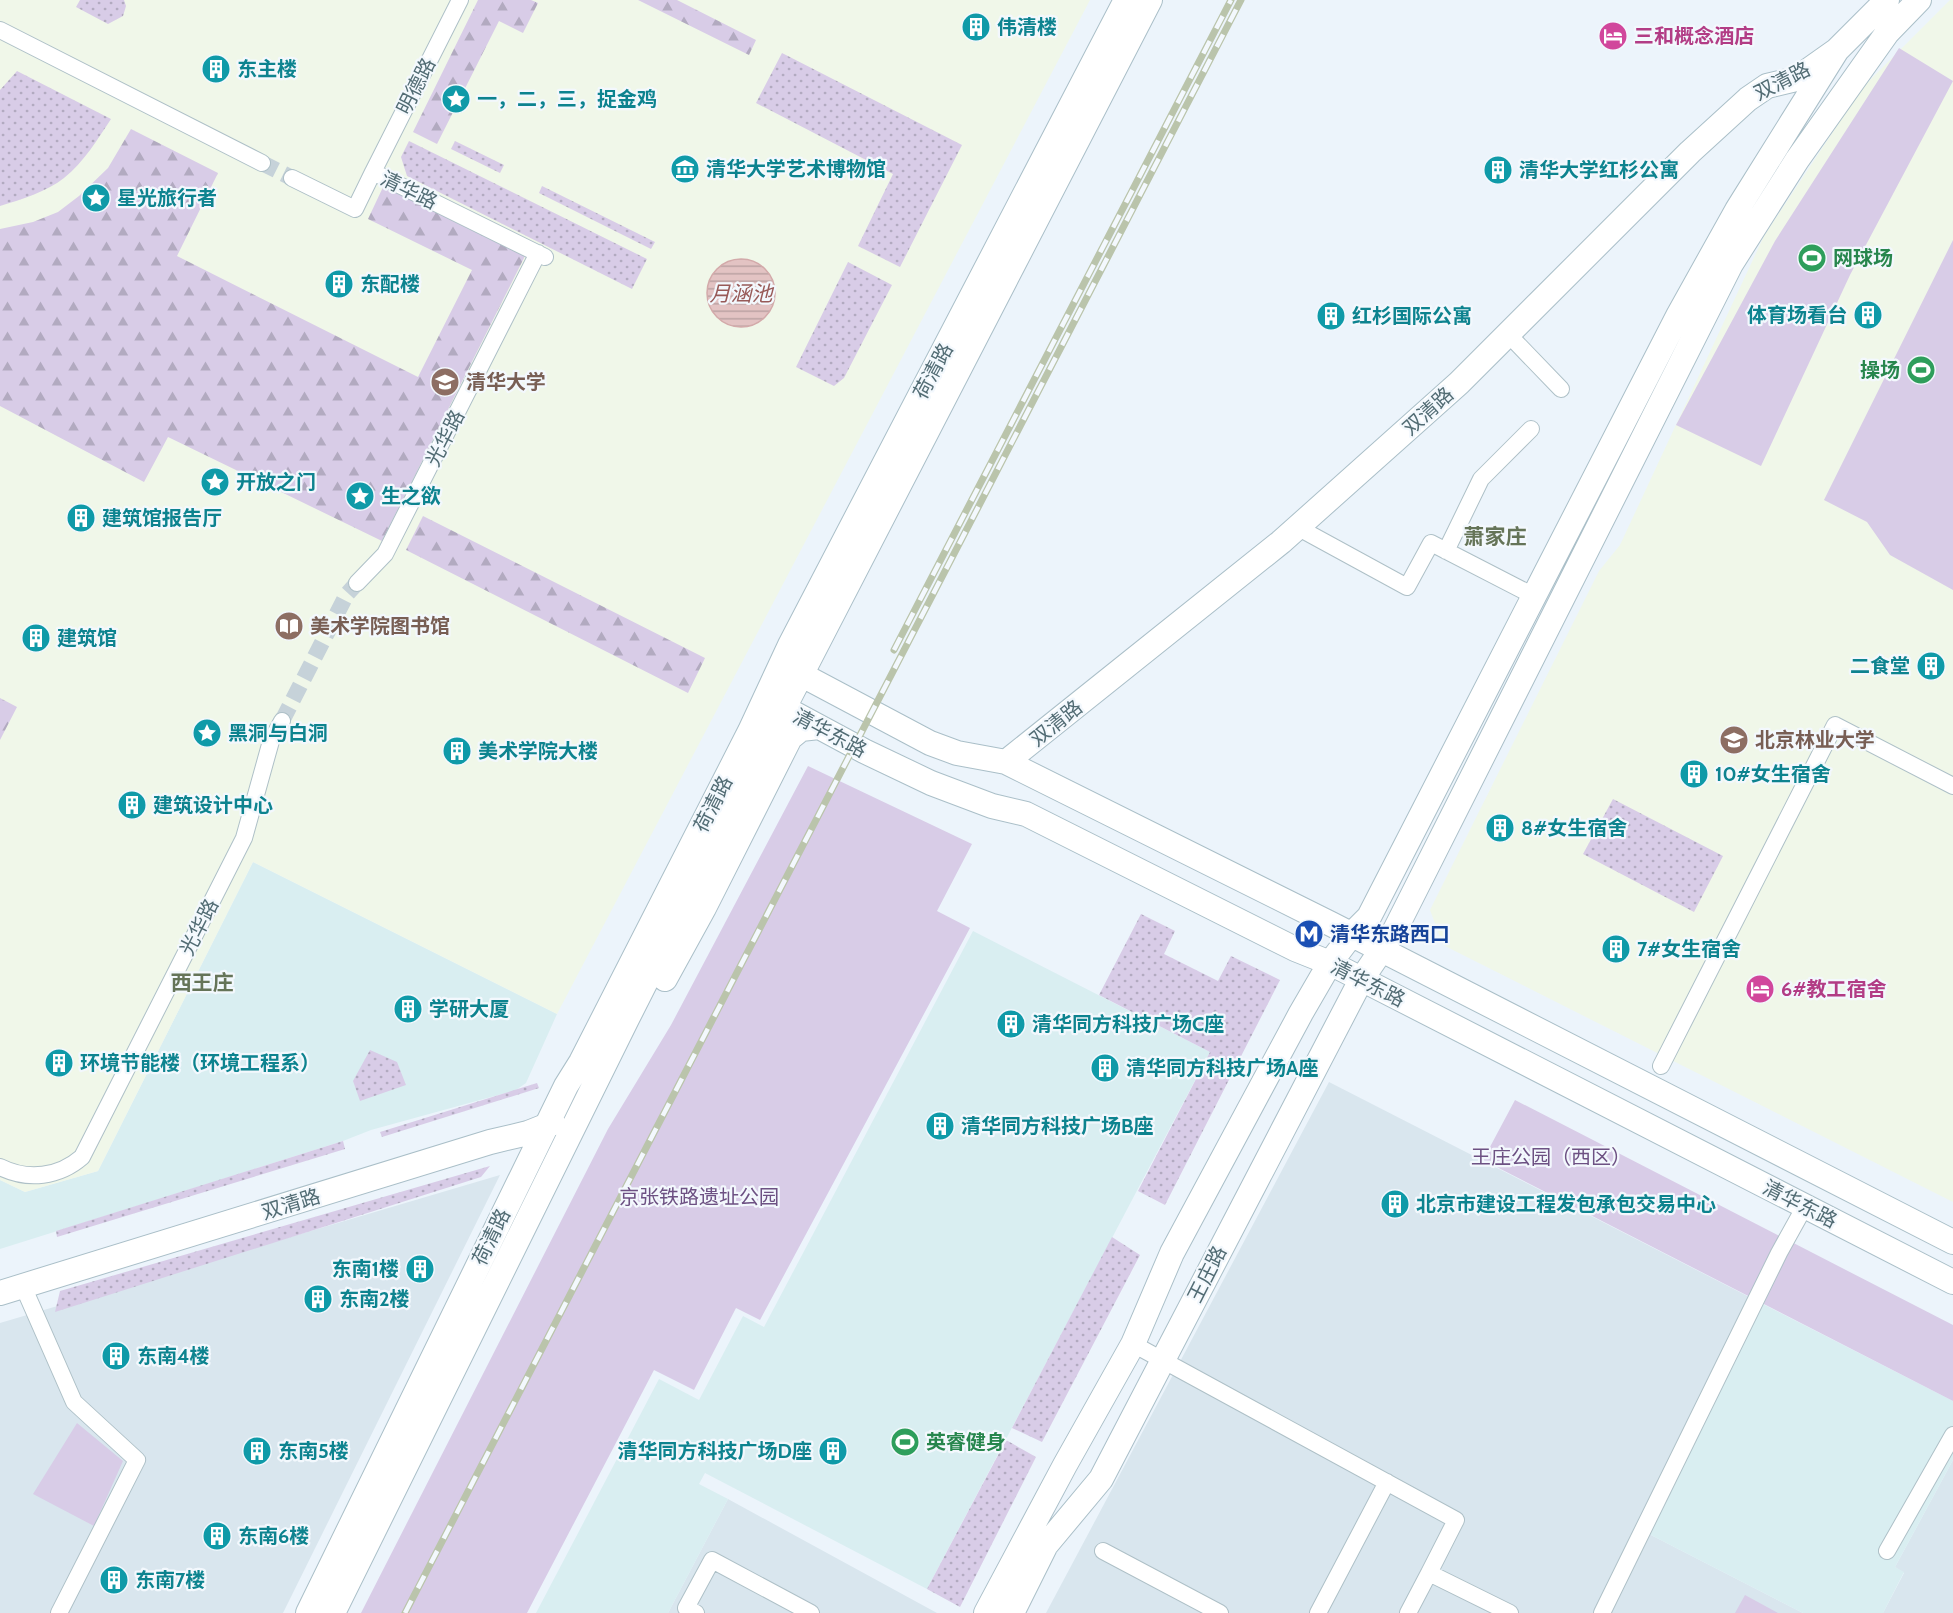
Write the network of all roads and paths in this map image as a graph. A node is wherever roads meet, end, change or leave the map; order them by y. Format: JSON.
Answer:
{"nodes":[{"id":1,"x":460,"y":0,"type":"edge"},
{"id":2,"x":1126,"y":0,"type":"edge"},
{"id":3,"x":1150,"y":0,"type":"edge"},
{"id":4,"x":1887,"y":0,"type":"edge"},
{"id":5,"x":1919,"y":0,"type":"edge"},
{"id":6,"x":0,"y":30,"type":"edge"},
{"id":7,"x":1837,"y":50,"type":"junction"},
{"id":8,"x":262,"y":163,"type":"tunnel mouth"},
{"id":9,"x":373,"y":172,"type":"junction"},
{"id":10,"x":292,"y":177,"type":"tunnel mouth"},
{"id":11,"x":541,"y":255,"type":"joint"},
{"id":12,"x":1508,"y":334,"type":"junction"},
{"id":13,"x":1561,"y":389,"type":"dead end"},
{"id":14,"x":1531,"y":429,"type":"dead end"},
{"id":15,"x":1297,"y":527,"type":"junction"},
{"id":16,"x":1446,"y":551,"type":"junction"},
{"id":17,"x":357,"y":583,"type":"tunnel mouth"},
{"id":18,"x":1534,"y":596,"type":"junction"},
{"id":19,"x":802,"y":675,"type":"junction"},
{"id":20,"x":774,"y":681,"type":"junction"},
{"id":21,"x":784,"y":708,"type":"junction"},
{"id":22,"x":282,"y":721,"type":"tunnel mouth"},
{"id":23,"x":819,"y":727,"type":"junction"},
{"id":24,"x":1006,"y":762,"type":"junction"},
{"id":25,"x":1953,"y":786,"type":"edge"},
{"id":26,"x":1352,"y":934,"type":"junction"},
{"id":27,"x":1388,"y":940,"type":"junction"},
{"id":28,"x":1330,"y":963,"type":"junction"},
{"id":29,"x":1361,"y":980,"type":"junction"},
{"id":30,"x":1661,"y":1066,"type":"dead end"},
{"id":31,"x":581,"y":1113,"type":"junction"},
{"id":32,"x":546,"y":1125,"type":"junction"},
{"id":33,"x":0,"y":1167,"type":"edge"},
{"id":34,"x":1805,"y":1206,"type":"junction"},
{"id":35,"x":1953,"y":1242,"type":"edge"},
{"id":36,"x":1953,"y":1282,"type":"edge"},
{"id":37,"x":11,"y":1290,"type":"edge"},
{"id":38,"x":1133,"y":1344,"type":"junction"},
{"id":39,"x":1163,"y":1360,"type":"junction"},
{"id":40,"x":1953,"y":1435,"type":"edge"},
{"id":41,"x":1387,"y":1482,"type":"junction"},
{"id":42,"x":1103,"y":1551,"type":"dead end"},
{"id":43,"x":1887,"y":1551,"type":"dead end"},
{"id":44,"x":1429,"y":1573,"type":"junction"},
{"id":45,"x":59,"y":1613,"type":"edge"},
{"id":46,"x":308,"y":1613,"type":"edge"},
{"id":47,"x":333,"y":1613,"type":"edge"},
{"id":48,"x":696,"y":1613,"type":"edge"},
{"id":49,"x":811,"y":1613,"type":"edge"},
{"id":50,"x":986,"y":1613,"type":"edge"},
{"id":51,"x":1012,"y":1613,"type":"edge"},
{"id":52,"x":1220,"y":1613,"type":"edge"},
{"id":53,"x":1318,"y":1613,"type":"edge"},
{"id":54,"x":1408,"y":1613,"type":"edge"},
{"id":55,"x":1510,"y":1613,"type":"edge"},
{"id":56,"x":1602,"y":1613,"type":"edge"}],
"edges":[{"from":1,"to":9,"type":"street","name":"明德路"},
{"from":2,"to":20,"type":"main road","name":"荷清路"},
{"from":3,"to":19,"type":"main road","name":"荷清路"},
{"from":4,"to":7,"type":"main road","name":"双清路"},
{"from":5,"to":27,"type":"main road"},
{"from":6,"to":8,"type":"street"},
{"from":7,"to":12,"type":"main road","name":"双清路"},
{"from":7,"to":18,"type":"main road","name":"双清路"},
{"from":9,"to":10,"type":"street","name":"清华路"},
{"from":9,"to":11,"type":"street","name":"清华路"},
{"from":11,"to":17,"type":"street","name":"光华路"},
{"from":12,"to":13,"type":"street"},
{"from":12,"to":15,"type":"main road","name":"双清路"},
{"from":14,"to":16,"type":"street"},
{"from":15,"to":16,"type":"street"},
{"from":15,"to":24,"type":"main road","name":"双清路"},
{"from":16,"to":18,"type":"street"},
{"from":18,"to":26,"type":"main road","name":"双清路"},
{"from":19,"to":20,"type":"main road","name":"清华东路"},
{"from":19,"to":21,"type":"main road","name":"荷清路"},
{"from":19,"to":24,"type":"main road","name":"清华东路"},
{"from":20,"to":21,"type":"main road","name":"清华东路"},
{"from":20,"to":32,"type":"main road","name":"荷清路"},
{"from":21,"to":23,"type":"main road","name":"清华东路"},
{"from":21,"to":31,"type":"main road","name":"荷清路"},
{"from":22,"to":33,"type":"street","name":"光华路"},
{"from":23,"to":28,"type":"main road","name":"清华东路"},
{"from":23,"to":31,"type":"main road"},
{"from":24,"to":26,"type":"main road","name":"清华东路"},
{"from":25,"to":30,"type":"street"},
{"from":26,"to":27,"type":"main road","name":"清华东路"},
{"from":26,"to":28,"type":"main road","name":"王庄路"},
{"from":27,"to":29,"type":"main road","name":"王庄路"},
{"from":27,"to":35,"type":"main road","name":"清华东路"},
{"from":28,"to":29,"type":"main road","name":"清华东路"},
{"from":28,"to":38,"type":"main road","name":"王庄路"},
{"from":29,"to":34,"type":"main road","name":"清华东路"},
{"from":29,"to":39,"type":"main road","name":"王庄路"},
{"from":31,"to":32,"type":"main road","name":"双清路"},
{"from":31,"to":47,"type":"main road","name":"荷清路"},
{"from":32,"to":37,"type":"main road","name":"双清路"},
{"from":32,"to":46,"type":"main road","name":"荷清路"},
{"from":34,"to":36,"type":"main road","name":"清华东路"},
{"from":34,"to":56,"type":"street"},
{"from":37,"to":45,"type":"street"},
{"from":38,"to":39,"type":"street"},
{"from":38,"to":50,"type":"main road","name":"王庄路"},
{"from":39,"to":41,"type":"street"},
{"from":39,"to":51,"type":"main road","name":"王庄路"},
{"from":40,"to":43,"type":"street"},
{"from":41,"to":44,"type":"street"},
{"from":41,"to":53,"type":"street"},
{"from":42,"to":52,"type":"street"},
{"from":44,"to":54,"type":"street"},
{"from":44,"to":55,"type":"street"},
{"from":48,"to":49,"type":"street"}]}
